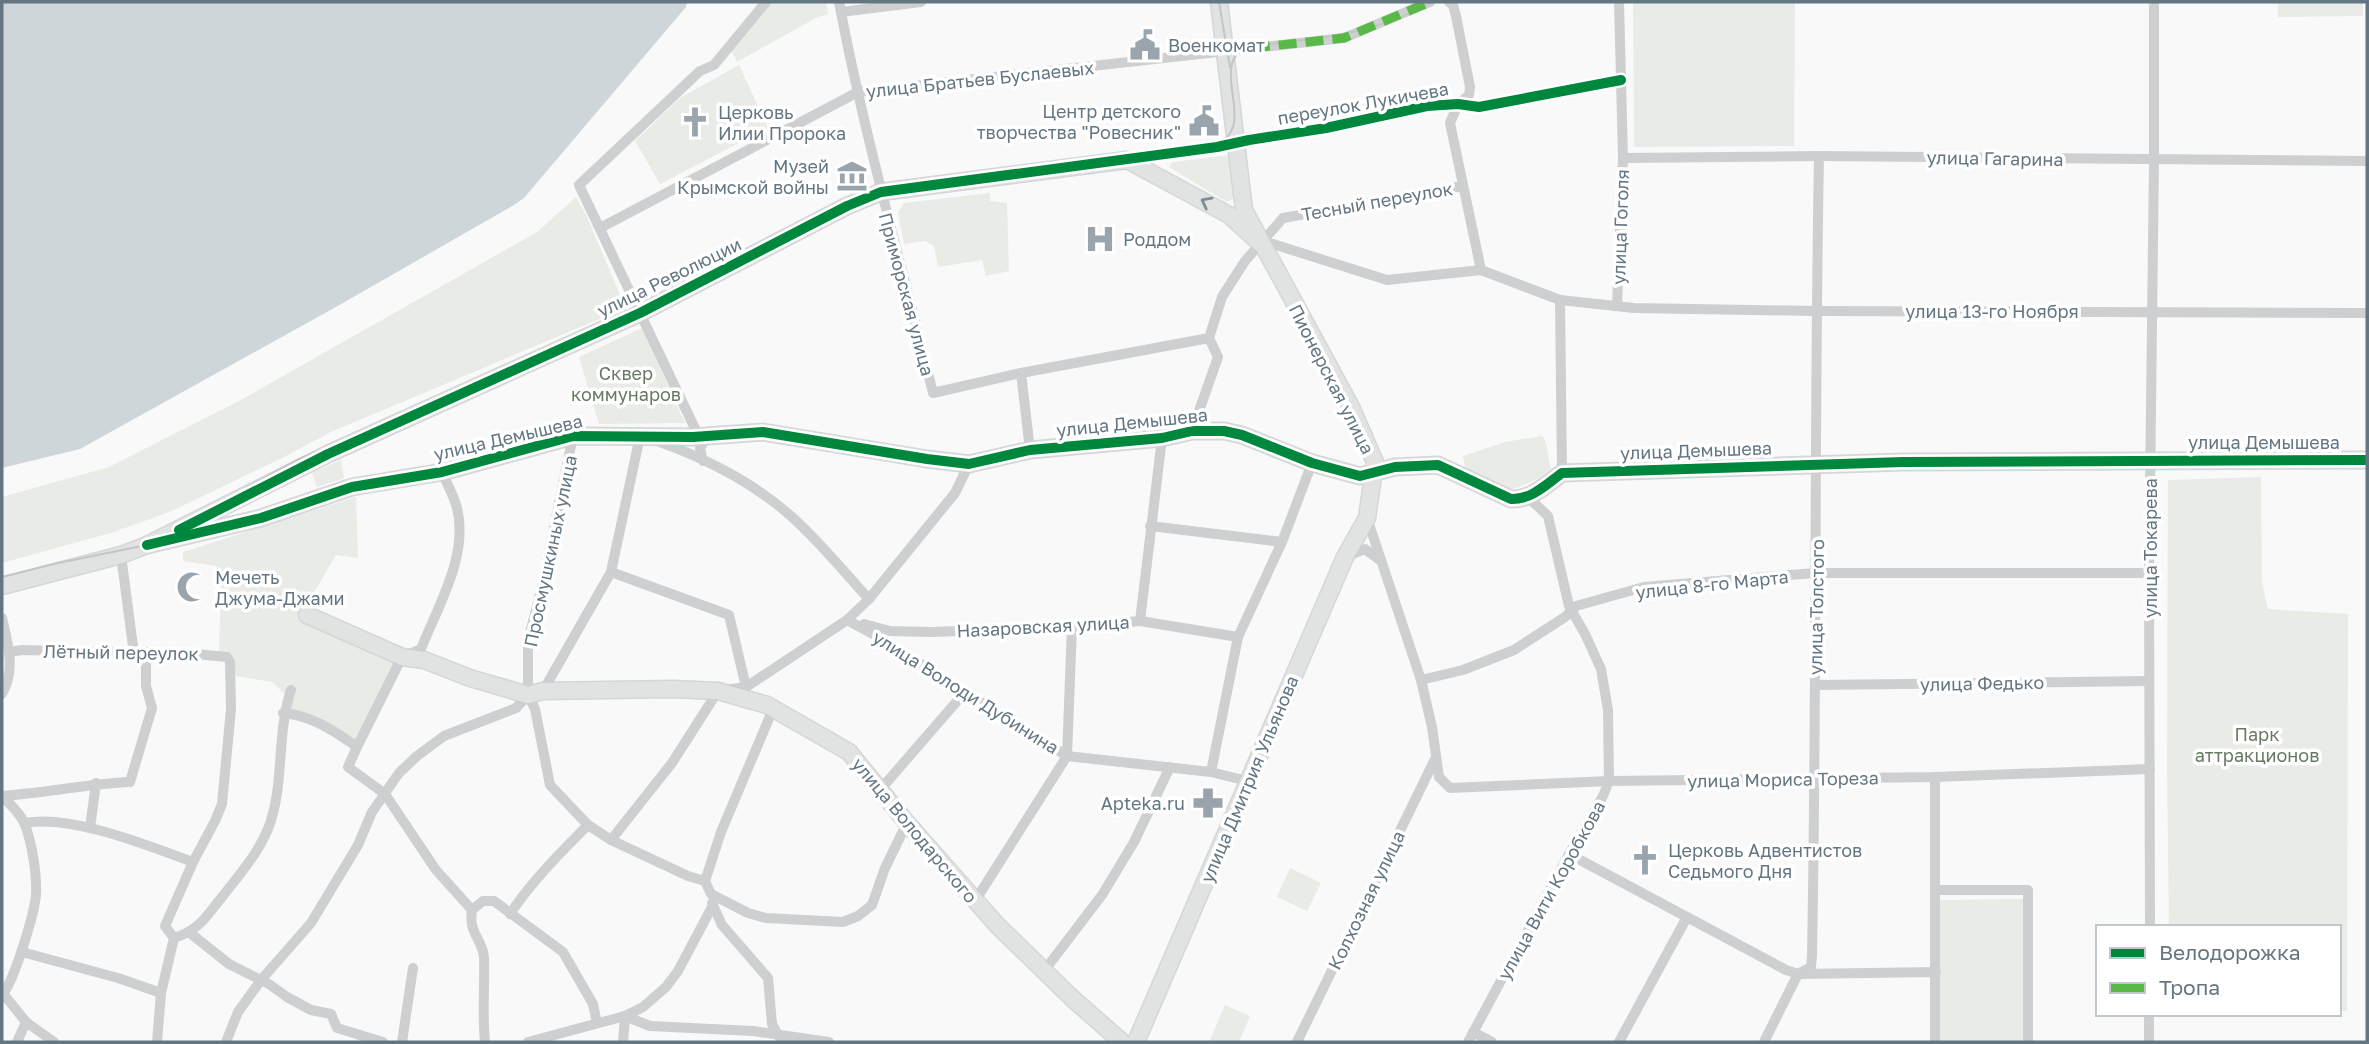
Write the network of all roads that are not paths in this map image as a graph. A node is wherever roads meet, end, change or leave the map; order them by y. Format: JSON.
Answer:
{"nodes":[{"id":1,"x":766,"y":2,"type":"edge"},
{"id":2,"x":921,"y":2,"type":"edge"},
{"id":3,"x":1219,"y":2,"type":"edge"},
{"id":4,"x":1430,"y":2,"type":"edge"},
{"id":5,"x":1449,"y":2,"type":"edge"},
{"id":6,"x":1619,"y":2,"type":"edge"},
{"id":7,"x":2154,"y":2,"type":"edge"},
{"id":8,"x":840,"y":7,"type":"edge"},
{"id":9,"x":1225,"y":51,"type":"junction"},
{"id":10,"x":1620,"y":80,"type":"junction"},
{"id":11,"x":858,"y":92,"type":"junction"},
{"id":12,"x":1458,"y":104,"type":"junction"},
{"id":13,"x":1236,"y":144,"type":"junction"},
{"id":14,"x":1819,"y":156,"type":"junction"},
{"id":15,"x":1623,"y":158,"type":"junction"},
{"id":16,"x":1127,"y":160,"type":"junction"},
{"id":17,"x":2154,"y":160,"type":"junction"},
{"id":18,"x":2367,"y":161,"type":"edge"},
{"id":19,"x":1463,"y":186,"type":"junction"},
{"id":20,"x":880,"y":192,"type":"junction"},
{"id":21,"x":1237,"y":212,"type":"junction"},
{"id":22,"x":600,"y":228,"type":"junction"},
{"id":23,"x":1260,"y":243,"type":"junction"},
{"id":24,"x":1481,"y":270,"type":"junction"},
{"id":25,"x":1560,"y":300,"type":"junction"},
{"id":26,"x":1617,"y":306,"type":"junction"},
{"id":27,"x":2152,"y":311,"type":"junction"},
{"id":28,"x":1816,"y":312,"type":"junction"},
{"id":29,"x":640,"y":313,"type":"junction"},
{"id":30,"x":2367,"y":313,"type":"edge"},
{"id":31,"x":1209,"y":338,"type":"junction"},
{"id":32,"x":1021,"y":373,"type":"junction"},
{"id":33,"x":1192,"y":431,"type":"junction"},
{"id":34,"x":573,"y":436,"type":"junction"},
{"id":35,"x":642,"y":436,"type":"junction"},
{"id":36,"x":703,"y":437,"type":"junction"},
{"id":37,"x":1162,"y":438,"type":"junction"},
{"id":38,"x":1030,"y":450,"type":"junction"},
{"id":39,"x":2150,"y":460,"type":"junction"},
{"id":40,"x":2367,"y":460,"type":"edge"},
{"id":41,"x":704,"y":461,"type":"junction"},
{"id":42,"x":1312,"y":463,"type":"junction"},
{"id":43,"x":1816,"y":463,"type":"junction"},
{"id":44,"x":969,"y":464,"type":"junction"},
{"id":45,"x":1375,"y":471,"type":"junction"},
{"id":46,"x":442,"y":472,"type":"junction"},
{"id":47,"x":1562,"y":473,"type":"junction"},
{"id":48,"x":1528,"y":497,"type":"junction"},
{"id":49,"x":1367,"y":518,"type":"junction"},
{"id":50,"x":1150,"y":526,"type":"junction"},
{"id":51,"x":1282,"y":542,"type":"junction"},
{"id":52,"x":147,"y":545,"type":"junction"},
{"id":53,"x":121,"y":555,"type":"junction"},
{"id":54,"x":1345,"y":557,"type":"junction"},
{"id":55,"x":1383,"y":563,"type":"junction"},
{"id":56,"x":611,"y":572,"type":"junction"},
{"id":57,"x":1815,"y":573,"type":"junction"},
{"id":58,"x":2149,"y":573,"type":"junction"},
{"id":59,"x":2,"y":586,"type":"edge"},
{"id":60,"x":869,"y":599,"type":"junction"},
{"id":61,"x":1571,"y":610,"type":"junction"},
{"id":62,"x":307,"y":615,"type":"dead end"},
{"id":63,"x":2,"y":618,"type":"edge"},
{"id":64,"x":847,"y":620,"type":"junction"},
{"id":65,"x":1140,"y":621,"type":"junction"},
{"id":66,"x":1072,"y":627,"type":"junction"},
{"id":67,"x":1238,"y":636,"type":"junction"},
{"id":68,"x":9,"y":652,"type":"junction"},
{"id":69,"x":140,"y":653,"type":"junction"},
{"id":70,"x":402,"y":657,"type":"junction"},
{"id":71,"x":1421,"y":680,"type":"junction"},
{"id":72,"x":2149,"y":681,"type":"junction"},
{"id":73,"x":1815,"y":685,"type":"junction"},
{"id":74,"x":746,"y":687,"type":"junction"},
{"id":75,"x":290,"y":690,"type":"dead end"},
{"id":76,"x":718,"y":691,"type":"junction"},
{"id":77,"x":965,"y":692,"type":"junction"},
{"id":78,"x":535,"y":693,"type":"junction"},
{"id":79,"x":2,"y":694,"type":"edge"},
{"id":80,"x":773,"y":709,"type":"junction"},
{"id":81,"x":283,"y":713,"type":"junction"},
{"id":82,"x":356,"y":747,"type":"junction"},
{"id":83,"x":1067,"y":756,"type":"junction"},
{"id":84,"x":1436,"y":757,"type":"junction"},
{"id":85,"x":1170,"y":767,"type":"junction"},
{"id":86,"x":2150,"y":769,"type":"junction"},
{"id":87,"x":1211,"y":772,"type":"junction"},
{"id":88,"x":1935,"y":777,"type":"junction"},
{"id":89,"x":1816,"y":779,"type":"junction"},
{"id":90,"x":1609,"y":780,"type":"junction"},
{"id":91,"x":1247,"y":781,"type":"junction"},
{"id":92,"x":96,"y":783,"type":"junction"},
{"id":93,"x":880,"y":790,"type":"junction"},
{"id":94,"x":385,"y":794,"type":"junction"},
{"id":95,"x":2,"y":796,"type":"edge"},
{"id":96,"x":25,"y":823,"type":"junction"},
{"id":97,"x":907,"y":823,"type":"junction"},
{"id":98,"x":589,"y":825,"type":"junction"},
{"id":99,"x":90,"y":828,"type":"junction"},
{"id":100,"x":611,"y":840,"type":"junction"},
{"id":101,"x":1569,"y":854,"type":"junction"},
{"id":102,"x":192,"y":862,"type":"junction"},
{"id":103,"x":705,"y":881,"type":"junction"},
{"id":104,"x":1936,"y":890,"type":"junction"},
{"id":105,"x":712,"y":900,"type":"junction"},
{"id":106,"x":975,"y":901,"type":"junction"},
{"id":107,"x":472,"y":910,"type":"junction"},
{"id":108,"x":510,"y":914,"type":"junction"},
{"id":109,"x":1687,"y":917,"type":"junction"},
{"id":110,"x":2150,"y":925,"type":"edge"},
{"id":111,"x":190,"y":933,"type":"junction"},
{"id":112,"x":174,"y":938,"type":"junction"},
{"id":113,"x":22,"y":952,"type":"junction"},
{"id":114,"x":413,"y":968,"type":"dead end"},
{"id":115,"x":1044,"y":971,"type":"junction"},
{"id":116,"x":1936,"y":972,"type":"junction"},
{"id":117,"x":1798,"y":974,"type":"junction"},
{"id":118,"x":261,"y":980,"type":"junction"},
{"id":119,"x":2,"y":993,"type":"edge"},
{"id":120,"x":161,"y":993,"type":"junction"},
{"id":121,"x":625,"y":1016,"type":"junction"},
{"id":122,"x":2149,"y":1016,"type":"edge"},
{"id":123,"x":26,"y":1022,"type":"junction"},
{"id":124,"x":597,"y":1023,"type":"junction"},
{"id":125,"x":1471,"y":1037,"type":"edge"},
{"id":126,"x":780,"y":1038,"type":"edge"},
{"id":127,"x":17,"y":1042,"type":"edge"},
{"id":128,"x":54,"y":1042,"type":"edge"},
{"id":129,"x":157,"y":1042,"type":"edge"},
{"id":130,"x":226,"y":1042,"type":"edge"},
{"id":131,"x":383,"y":1042,"type":"edge"},
{"id":132,"x":402,"y":1042,"type":"edge"},
{"id":133,"x":485,"y":1042,"type":"edge"},
{"id":134,"x":528,"y":1042,"type":"edge"},
{"id":135,"x":623,"y":1042,"type":"edge"},
{"id":136,"x":829,"y":1042,"type":"edge"},
{"id":137,"x":1122,"y":1042,"type":"edge"},
{"id":138,"x":1136,"y":1042,"type":"edge"},
{"id":139,"x":1297,"y":1042,"type":"edge"},
{"id":140,"x":1492,"y":1042,"type":"edge"},
{"id":141,"x":1619,"y":1042,"type":"edge"},
{"id":142,"x":1763,"y":1042,"type":"edge"},
{"id":143,"x":1935,"y":1042,"type":"edge"},
{"id":144,"x":2028,"y":1042,"type":"edge"},
{"id":145,"x":2149,"y":1042,"type":"edge"}],
"edges":[{"from":1,"to":22,"type":"street"},
{"from":2,"to":8,"type":"street"},
{"from":3,"to":9,"type":"street"},
{"from":4,"to":9,"type":"street","name":"улица Братьев Буслаевых"},
{"from":5,"to":12,"type":"street"},
{"from":6,"to":10,"type":"street","name":"улица Гоголя"},
{"from":7,"to":17,"type":"street","name":"улица Токарева"},
{"from":8,"to":11,"type":"street","name":"Приморская улица"},
{"from":9,"to":11,"type":"street","name":"улица Братьев Буслаевых"},
{"from":9,"to":13,"type":"street"},
{"from":10,"to":12,"type":"street","name":"переулок Лукичева"},
{"from":10,"to":15,"type":"street","name":"улица Гоголя"},
{"from":11,"to":20,"type":"street","name":"Приморская улица"},
{"from":11,"to":22,"type":"street","name":"улица Братьев Буслаевых"},
{"from":12,"to":13,"type":"street","name":"переулок Лукичева"},
{"from":12,"to":19,"type":"street"},
{"from":13,"to":16,"type":"street","name":"улица Революции"},
{"from":13,"to":21,"type":"street"},
{"from":14,"to":15,"type":"street","name":"улица Гагарина"},
{"from":14,"to":17,"type":"street","name":"улица Гагарина"},
{"from":14,"to":28,"type":"street","name":"улица Толстого"},
{"from":15,"to":26,"type":"street","name":"улица Гоголя"},
{"from":16,"to":20,"type":"street","name":"улица Революции"},
{"from":21,"to":16,"type":"street","one_way":true},
{"from":17,"to":18,"type":"street","name":"улица Гагарина"},
{"from":17,"to":27,"type":"street","name":"улица Токарева"},
{"from":19,"to":23,"type":"street","name":"Тесный переулок"},
{"from":19,"to":24,"type":"street"},
{"from":20,"to":29,"type":"street","name":"улица Революции"},
{"from":20,"to":32,"type":"street","name":"Приморская улица"},
{"from":21,"to":23,"type":"street"},
{"from":22,"to":29,"type":"street"},
{"from":23,"to":24,"type":"street"},
{"from":23,"to":31,"type":"street","name":"Тесный переулок"},
{"from":23,"to":45,"type":"street","name":"Пионерская улица"},
{"from":24,"to":25,"type":"street"},
{"from":25,"to":26,"type":"street","name":"улица Гоголя"},
{"from":25,"to":47,"type":"street"},
{"from":26,"to":28,"type":"street","name":"улица 13-го Ноября"},
{"from":27,"to":28,"type":"street","name":"улица 13-го Ноября"},
{"from":27,"to":30,"type":"street","name":"улица 13-го Ноября"},
{"from":27,"to":39,"type":"street","name":"улица Токарева"},
{"from":28,"to":43,"type":"street","name":"улица Толстого"},
{"from":29,"to":36,"type":"street"},
{"from":29,"to":52,"type":"street","name":"улица Революции"},
{"from":31,"to":32,"type":"street","name":"Приморская улица"},
{"from":31,"to":33,"type":"street"},
{"from":32,"to":38,"type":"street"},
{"from":33,"to":37,"type":"street","name":"улица Демышева"},
{"from":33,"to":42,"type":"street","name":"улица Демышева"},
{"from":34,"to":35,"type":"street","name":"улица Демышева"},
{"from":34,"to":46,"type":"street","name":"улица Демышева"},
{"from":34,"to":78,"type":"street","name":"Просмушкиных улица"},
{"from":35,"to":36,"type":"street","name":"улица Демышева"},
{"from":35,"to":41,"type":"street"},
{"from":35,"to":56,"type":"street"},
{"from":36,"to":41,"type":"street"},
{"from":36,"to":44,"type":"street","name":"улица Демышева"},
{"from":37,"to":38,"type":"street","name":"улица Демышева"},
{"from":37,"to":50,"type":"street"},
{"from":38,"to":44,"type":"street","name":"улица Демышева"},
{"from":39,"to":40,"type":"street","name":"улица Демышева"},
{"from":39,"to":43,"type":"street","name":"улица Демышева"},
{"from":39,"to":58,"type":"street","name":"улица Токарева"},
{"from":41,"to":60,"type":"street"},
{"from":42,"to":45,"type":"street","name":"улица Демышева"},
{"from":42,"to":51,"type":"street"},
{"from":43,"to":47,"type":"street","name":"улица Демышева"},
{"from":43,"to":57,"type":"street","name":"улица Толстого"},
{"from":44,"to":60,"type":"street"},
{"from":45,"to":48,"type":"street","name":"улица Демышева"},
{"from":45,"to":49,"type":"street","name":"Пионерская улица"},
{"from":46,"to":52,"type":"street","name":"улица Демышева"},
{"from":46,"to":70,"type":"street"},
{"from":47,"to":48,"type":"street"},
{"from":48,"to":61,"type":"street","name":"улица Вити Коробкова"},
{"from":49,"to":54,"type":"street","name":"улица Дмитрия Ульянова"},
{"from":49,"to":55,"type":"street","name":"Пионерская улица"},
{"from":50,"to":51,"type":"street"},
{"from":50,"to":65,"type":"street"},
{"from":51,"to":67,"type":"street"},
{"from":52,"to":53,"type":"street","name":"улица Революции"},
{"from":53,"to":59,"type":"street","name":"улица Революции"},
{"from":53,"to":69,"type":"street"},
{"from":54,"to":55,"type":"street"},
{"from":54,"to":91,"type":"street","name":"улица Дмитрия Ульянова"},
{"from":55,"to":71,"type":"street","name":"Пионерская улица"},
{"from":56,"to":74,"type":"street"},
{"from":56,"to":78,"type":"street"},
{"from":57,"to":58,"type":"street","name":"улица 8-го Марта"},
{"from":57,"to":61,"type":"street","name":"улица 8-го Марта"},
{"from":57,"to":73,"type":"street","name":"улица Толстого"},
{"from":58,"to":72,"type":"street","name":"улица Токарева"},
{"from":60,"to":64,"type":"street"},
{"from":61,"to":71,"type":"street","name":"улица 8-го Марта"},
{"from":61,"to":90,"type":"street","name":"улица Вити Коробкова"},
{"from":62,"to":70,"type":"street","name":"улица Володарского"},
{"from":63,"to":68,"type":"street"},
{"from":64,"to":66,"type":"street","name":"Назаровская улица"},
{"from":64,"to":74,"type":"street"},
{"from":64,"to":77,"type":"street","name":"улица Володи Дубинина"},
{"from":65,"to":66,"type":"street","name":"Назаровская улица"},
{"from":65,"to":67,"type":"street","name":"Назаровская улица"},
{"from":66,"to":83,"type":"street"},
{"from":67,"to":87,"type":"street"},
{"from":68,"to":69,"type":"street","name":"Лётный переулок"},
{"from":68,"to":79,"type":"street"},
{"from":69,"to":92,"type":"street"},
{"from":69,"to":102,"type":"street","name":"Лётный переулок"},
{"from":70,"to":78,"type":"street","name":"улица Володарского"},
{"from":70,"to":82,"type":"street"},
{"from":71,"to":84,"type":"street","name":"Пионерская улица"},
{"from":72,"to":73,"type":"street","name":"улица Федько"},
{"from":72,"to":86,"type":"street","name":"улица Токарева"},
{"from":73,"to":89,"type":"street","name":"улица Толстого"},
{"from":74,"to":76,"type":"street"},
{"from":75,"to":81,"type":"street"},
{"from":76,"to":78,"type":"street","name":"улица Володарского"},
{"from":76,"to":80,"type":"street","name":"улица Володарского"},
{"from":76,"to":100,"type":"street"},
{"from":77,"to":83,"type":"street","name":"улица Володи Дубинина"},
{"from":77,"to":93,"type":"street"},
{"from":78,"to":94,"type":"street"},
{"from":78,"to":98,"type":"street","name":"Просмушкиных улица"},
{"from":80,"to":93,"type":"street","name":"улица Володарского"},
{"from":80,"to":103,"type":"street"},
{"from":81,"to":82,"type":"street"},
{"from":81,"to":111,"type":"street"},
{"from":82,"to":94,"type":"street"},
{"from":83,"to":85,"type":"street","name":"улица Володи Дубинина"},
{"from":83,"to":106,"type":"street"},
{"from":84,"to":90,"type":"street","name":"улица Мориса Тореза"},
{"from":84,"to":139,"type":"street","name":"Колхозная улица"},
{"from":85,"to":87,"type":"street","name":"улица Володи Дубинина"},
{"from":85,"to":115,"type":"street"},
{"from":86,"to":88,"type":"street","name":"улица Мориса Тореза"},
{"from":86,"to":110,"type":"street","name":"улица Токарева"},
{"from":87,"to":91,"type":"street","name":"улица Володи Дубинина"},
{"from":88,"to":89,"type":"street","name":"улица Мориса Тореза"},
{"from":88,"to":104,"type":"street"},
{"from":89,"to":90,"type":"street","name":"улица Мориса Тореза"},
{"from":89,"to":117,"type":"street","name":"улица Толстого"},
{"from":90,"to":101,"type":"street","name":"улица Вити Коробкова"},
{"from":91,"to":138,"type":"street","name":"улица Дмитрия Ульянова"},
{"from":92,"to":95,"type":"street"},
{"from":92,"to":99,"type":"street"},
{"from":93,"to":97,"type":"street","name":"улица Володарского"},
{"from":94,"to":107,"type":"street"},
{"from":94,"to":118,"type":"street"},
{"from":95,"to":96,"type":"street"},
{"from":96,"to":99,"type":"street"},
{"from":96,"to":113,"type":"street"},
{"from":97,"to":105,"type":"street"},
{"from":97,"to":106,"type":"street","name":"улица Володарского"},
{"from":98,"to":100,"type":"street","name":"Просмушкиных улица"},
{"from":98,"to":108,"type":"street"},
{"from":99,"to":102,"type":"street"},
{"from":100,"to":103,"type":"street","name":"Просмушкиных улица"},
{"from":101,"to":109,"type":"street"},
{"from":101,"to":125,"type":"street","name":"улица Вити Коробкова"},
{"from":102,"to":112,"type":"street"},
{"from":103,"to":105,"type":"street"},
{"from":104,"to":116,"type":"street"},
{"from":104,"to":144,"type":"street"},
{"from":105,"to":121,"type":"street"},
{"from":105,"to":126,"type":"street"},
{"from":106,"to":115,"type":"street","name":"улица Володарского"},
{"from":107,"to":108,"type":"street"},
{"from":107,"to":133,"type":"street"},
{"from":108,"to":124,"type":"street"},
{"from":109,"to":117,"type":"street"},
{"from":109,"to":141,"type":"street"},
{"from":111,"to":112,"type":"street"},
{"from":111,"to":118,"type":"street"},
{"from":112,"to":120,"type":"street"},
{"from":113,"to":119,"type":"street"},
{"from":113,"to":120,"type":"street"},
{"from":114,"to":132,"type":"street"},
{"from":115,"to":137,"type":"street","name":"улица Володарского"},
{"from":116,"to":117,"type":"street"},
{"from":116,"to":143,"type":"street"},
{"from":117,"to":142,"type":"street","name":"улица Толстого"},
{"from":118,"to":130,"type":"street"},
{"from":118,"to":131,"type":"street"},
{"from":119,"to":123,"type":"street"},
{"from":120,"to":129,"type":"street"},
{"from":121,"to":124,"type":"street"},
{"from":121,"to":126,"type":"street"},
{"from":121,"to":135,"type":"street"},
{"from":122,"to":145,"type":"street"},
{"from":123,"to":127,"type":"street"},
{"from":123,"to":128,"type":"street"},
{"from":124,"to":134,"type":"street"},
{"from":125,"to":140,"type":"street"},
{"from":126,"to":136,"type":"street"}]}
